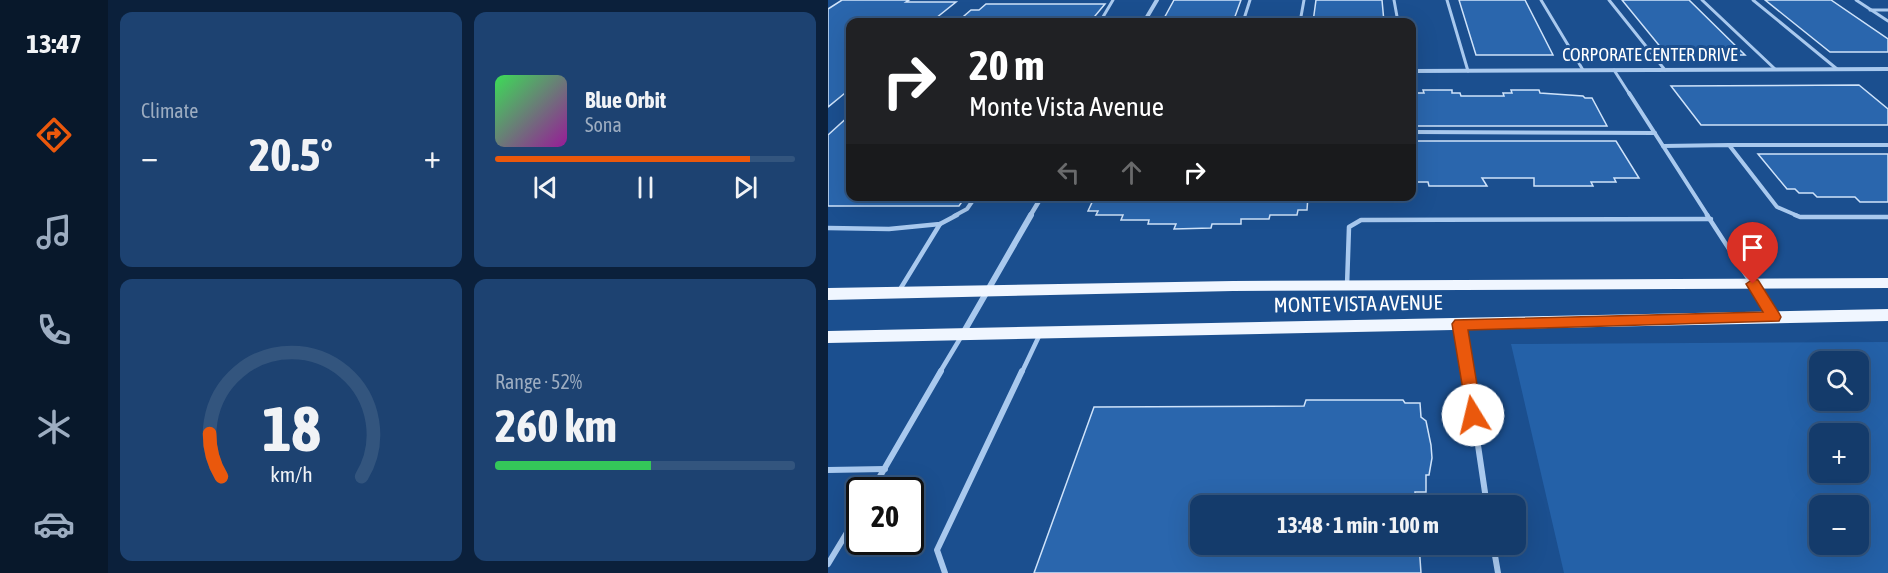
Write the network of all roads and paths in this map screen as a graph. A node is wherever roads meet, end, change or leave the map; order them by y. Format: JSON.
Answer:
{"nodes":[{"id":1,"x":1113,"y":0,"type":"edge"},
{"id":2,"x":1157,"y":0,"type":"edge"},
{"id":3,"x":1250,"y":0,"type":"edge"},
{"id":4,"x":1304,"y":0,"type":"edge"},
{"id":5,"x":1394,"y":0,"type":"edge"},
{"id":6,"x":1447,"y":0,"type":"edge"},
{"id":7,"x":1541,"y":0,"type":"edge"},
{"id":8,"x":1609,"y":0,"type":"edge"},
{"id":9,"x":1702,"y":0,"type":"edge"},
{"id":10,"x":1753,"y":0,"type":"edge"},
{"id":11,"x":1856,"y":0,"type":"edge"},
{"id":12,"x":1870,"y":10,"type":"junction"},
{"id":13,"x":1888,"y":10,"type":"edge"},
{"id":14,"x":1102,"y":18,"type":"edge"},
{"id":15,"x":1146,"y":18,"type":"edge"},
{"id":16,"x":1244,"y":18,"type":"edge"},
{"id":17,"x":1301,"y":18,"type":"edge"},
{"id":18,"x":1397,"y":18,"type":"edge"},
{"id":19,"x":1888,"y":21,"type":"edge"},
{"id":20,"x":1775,"y":69,"type":"junction"},
{"id":21,"x":1837,"y":69,"type":"junction"},
{"id":22,"x":1888,"y":69,"type":"edge"},
{"id":23,"x":1583,"y":70,"type":"junction"},
{"id":24,"x":1614,"y":70,"type":"junction"},
{"id":25,"x":1665,"y":70,"type":"junction"},
{"id":26,"x":1416,"y":71,"type":"edge"},
{"id":27,"x":1468,"y":71,"type":"junction"},
{"id":28,"x":1416,"y":132,"type":"edge"},
{"id":29,"x":1656,"y":133,"type":"junction"},
{"id":30,"x":1729,"y":145,"type":"junction"},
{"id":31,"x":1888,"y":145,"type":"edge"},
{"id":32,"x":1663,"y":146,"type":"junction"},
{"id":33,"x":973,"y":201,"type":"edge"},
{"id":34,"x":1039,"y":201,"type":"edge"},
{"id":35,"x":1888,"y":217,"type":"edge"},
{"id":36,"x":1711,"y":219,"type":"junction"},
{"id":37,"x":940,"y":224,"type":"junction"},
{"id":38,"x":828,"y":228,"type":"edge"},
{"id":39,"x":1888,"y":283,"type":"edge"},
{"id":40,"x":1753,"y":284,"type":"junction"},
{"id":41,"x":1347,"y":286,"type":"junction"},
{"id":42,"x":986,"y":291,"type":"junction"},
{"id":43,"x":898,"y":293,"type":"junction"},
{"id":44,"x":828,"y":294,"type":"edge"},
{"id":45,"x":1888,"y":315,"type":"edge"},
{"id":46,"x":1774,"y":317,"type":"junction"},
{"id":47,"x":1460,"y":324,"type":"junction"},
{"id":48,"x":1040,"y":334,"type":"junction"},
{"id":49,"x":962,"y":336,"type":"junction"},
{"id":50,"x":828,"y":337,"type":"edge"},
{"id":51,"x":828,"y":470,"type":"edge"},
{"id":52,"x":885,"y":470,"type":"junction"},
{"id":53,"x":880,"y":477,"type":"edge"},
{"id":54,"x":1485,"y":495,"type":"edge"},
{"id":55,"x":846,"y":534,"type":"edge"},
{"id":56,"x":1495,"y":555,"type":"edge"},
{"id":57,"x":828,"y":564,"type":"edge"},
{"id":58,"x":945,"y":573,"type":"edge"},
{"id":59,"x":1498,"y":573,"type":"edge"}],
"edges":[{"from":1,"to":14,"type":"lane"},
{"from":2,"to":15,"type":"street"},
{"from":3,"to":16,"type":"lane"},
{"from":4,"to":17,"type":"lane"},
{"from":5,"to":18,"type":"lane"},
{"from":6,"to":27,"type":"lane"},
{"from":7,"to":23,"type":"lane"},
{"from":8,"to":25,"type":"lane"},
{"from":9,"to":20,"type":"lane"},
{"from":10,"to":21,"type":"lane"},
{"from":11,"to":12,"type":"lane"},
{"from":12,"to":13,"type":"lane"},
{"from":12,"to":19,"type":"lane"},
{"from":20,"to":21,"type":"street","name":"CORPORATE CENTER DRIVE"},
{"from":20,"to":25,"type":"street","name":"CORPORATE CENTER DRIVE"},
{"from":21,"to":22,"type":"street","name":"CORPORATE CENTER DRIVE"},
{"from":23,"to":24,"type":"street","name":"CORPORATE CENTER DRIVE"},
{"from":23,"to":27,"type":"street","name":"CORPORATE CENTER DRIVE"},
{"from":24,"to":25,"type":"street","name":"CORPORATE CENTER DRIVE"},
{"from":24,"to":29,"type":"lane"},
{"from":26,"to":27,"type":"street","name":"CORPORATE CENTER DRIVE"},
{"from":28,"to":29,"type":"lane"},
{"from":29,"to":32,"type":"lane"},
{"from":30,"to":31,"type":"lane"},
{"from":30,"to":32,"type":"lane"},
{"from":30,"to":35,"type":"lane"},
{"from":32,"to":36,"type":"lane"},
{"from":33,"to":37,"type":"lane"},
{"from":34,"to":42,"type":"street"},
{"from":36,"to":40,"type":"lane"},
{"from":36,"to":41,"type":"lane"},
{"from":37,"to":38,"type":"lane"},
{"from":37,"to":43,"type":"lane"},
{"from":39,"to":40,"type":"main road","name":"MONTE VISTA AVENUE"},
{"from":40,"to":41,"type":"main road","name":"MONTE VISTA AVENUE"},
{"from":40,"to":46,"type":"lane"},
{"from":41,"to":42,"type":"main road","name":"MONTE VISTA AVENUE"},
{"from":42,"to":43,"type":"main road","name":"MONTE VISTA AVENUE"},
{"from":42,"to":49,"type":"street"},
{"from":43,"to":44,"type":"main road","name":"MONTE VISTA AVENUE"},
{"from":45,"to":46,"type":"main road","name":"MONTE VISTA AVENUE"},
{"from":46,"to":47,"type":"main road","name":"MONTE VISTA AVENUE"},
{"from":47,"to":48,"type":"main road","name":"MONTE VISTA AVENUE"},
{"from":47,"to":54,"type":"lane"},
{"from":48,"to":49,"type":"main road","name":"MONTE VISTA AVENUE"},
{"from":48,"to":58,"type":"lane"},
{"from":49,"to":50,"type":"main road","name":"MONTE VISTA AVENUE"},
{"from":49,"to":52,"type":"lane"},
{"from":51,"to":52,"type":"lane"},
{"from":52,"to":53,"type":"lane"},
{"from":55,"to":57,"type":"lane"},
{"from":56,"to":59,"type":"lane"}]}
